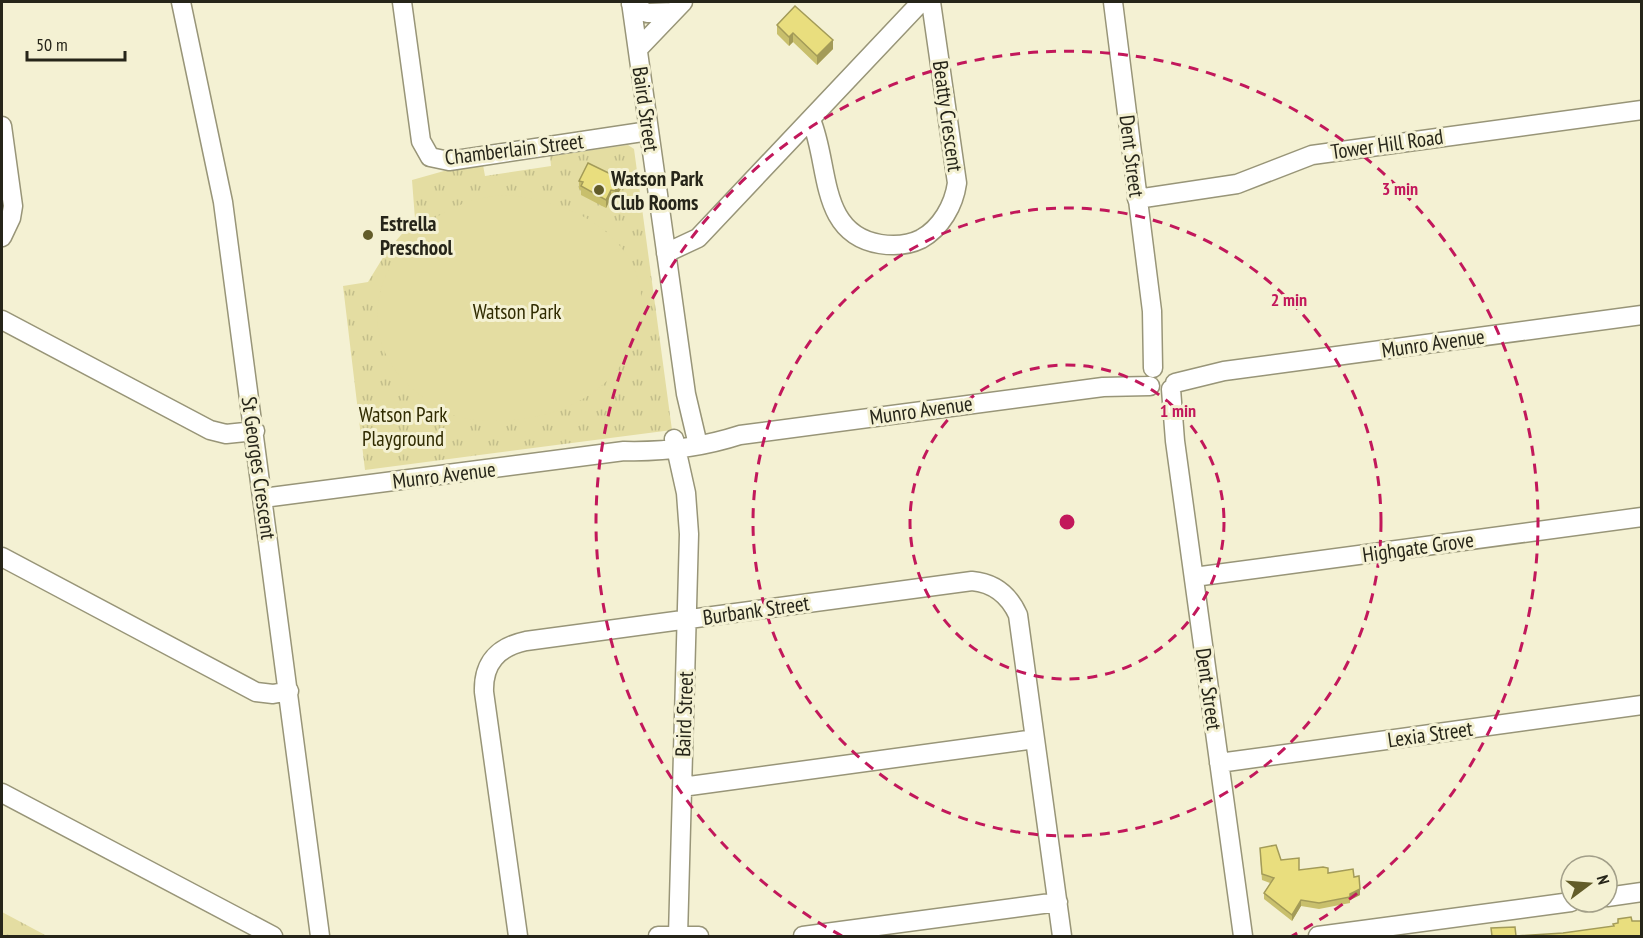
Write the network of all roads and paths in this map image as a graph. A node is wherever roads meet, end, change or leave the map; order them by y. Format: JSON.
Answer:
{"nodes":[{"id":1,"x":181,"y":2,"type":"edge"},
{"id":2,"x":402,"y":2,"type":"edge"},
{"id":3,"x":921,"y":2,"type":"edge"},
{"id":4,"x":931,"y":2,"type":"edge"},
{"id":5,"x":1113,"y":2,"type":"edge"},
{"id":6,"x":631,"y":3,"type":"edge"},
{"id":7,"x":678,"y":7,"type":"edge"},
{"id":8,"x":638,"y":49,"type":"junction"},
{"id":9,"x":1641,"y":110,"type":"edge"},
{"id":10,"x":811,"y":120,"type":"junction"},
{"id":11,"x":2,"y":126,"type":"edge"},
{"id":12,"x":649,"y":131,"type":"junction"},
{"id":13,"x":1137,"y":199,"type":"junction"},
{"id":14,"x":2,"y":237,"type":"edge"},
{"id":15,"x":665,"y":245,"type":"junction"},
{"id":16,"x":1641,"y":315,"type":"edge"},
{"id":17,"x":2,"y":320,"type":"edge"},
{"id":18,"x":1162,"y":379,"type":"junction"},
{"id":19,"x":255,"y":431,"type":"junction"},
{"id":20,"x":686,"y":442,"type":"junction"},
{"id":21,"x":263,"y":498,"type":"junction"},
{"id":22,"x":1641,"y":517,"type":"edge"},
{"id":23,"x":2,"y":557,"type":"edge"},
{"id":24,"x":1194,"y":577,"type":"junction"},
{"id":25,"x":687,"y":619,"type":"junction"},
{"id":26,"x":290,"y":691,"type":"junction"},
{"id":27,"x":1641,"y":705,"type":"edge"},
{"id":28,"x":1035,"y":739,"type":"junction"},
{"id":29,"x":1219,"y":763,"type":"junction"},
{"id":30,"x":682,"y":787,"type":"junction"},
{"id":31,"x":2,"y":793,"type":"edge"},
{"id":32,"x":1641,"y":892,"type":"edge"},
{"id":33,"x":1619,"y":895,"type":"edge"},
{"id":34,"x":1058,"y":902,"type":"junction"},
{"id":35,"x":1559,"y":904,"type":"edge"},
{"id":36,"x":273,"y":936,"type":"edge"},
{"id":37,"x":320,"y":936,"type":"edge"},
{"id":38,"x":518,"y":936,"type":"edge"},
{"id":39,"x":658,"y":936,"type":"edge"},
{"id":40,"x":678,"y":936,"type":"edge"},
{"id":41,"x":699,"y":936,"type":"edge"},
{"id":42,"x":803,"y":936,"type":"edge"},
{"id":43,"x":1062,"y":936,"type":"edge"},
{"id":44,"x":1243,"y":936,"type":"edge"},
{"id":45,"x":1318,"y":936,"type":"edge"}],
"edges":[{"from":1,"to":19,"type":"street","name":"St Georges Crescent"},
{"from":2,"to":12,"type":"street","name":"Chamberlain Street"},
{"from":3,"to":10,"type":"street"},
{"from":4,"to":10,"type":"street","name":"Beatty Crescent"},
{"from":5,"to":13,"type":"street","name":"Dent Street"},
{"from":6,"to":7,"type":"street"},
{"from":6,"to":8,"type":"street","name":"Baird Street"},
{"from":7,"to":8,"type":"street"},
{"from":8,"to":12,"type":"street","name":"Baird Street"},
{"from":9,"to":13,"type":"street","name":"Tower Hill Road"},
{"from":10,"to":15,"type":"street"},
{"from":11,"to":14,"type":"street"},
{"from":12,"to":15,"type":"street","name":"Baird Street"},
{"from":13,"to":18,"type":"street","name":"Dent Street"},
{"from":15,"to":20,"type":"street","name":"Baird Street"},
{"from":16,"to":18,"type":"street","name":"Munro Avenue"},
{"from":17,"to":19,"type":"street"},
{"from":18,"to":20,"type":"street","name":"Munro Avenue"},
{"from":18,"to":24,"type":"street","name":"Dent Street"},
{"from":19,"to":21,"type":"street","name":"St Georges Crescent"},
{"from":20,"to":21,"type":"street","name":"Munro Avenue"},
{"from":20,"to":25,"type":"street","name":"Baird Street"},
{"from":21,"to":26,"type":"street","name":"St Georges Crescent"},
{"from":22,"to":24,"type":"street","name":"Highgate Grove"},
{"from":23,"to":26,"type":"street"},
{"from":24,"to":29,"type":"street","name":"Dent Street"},
{"from":25,"to":28,"type":"street","name":"Burbank Street"},
{"from":25,"to":30,"type":"street","name":"Baird Street"},
{"from":25,"to":38,"type":"street","name":"Burbank Street"},
{"from":26,"to":37,"type":"street","name":"St Georges Crescent"},
{"from":27,"to":29,"type":"street","name":"Lexia Street"},
{"from":28,"to":30,"type":"street"},
{"from":28,"to":34,"type":"street"},
{"from":29,"to":44,"type":"street","name":"Dent Street"},
{"from":30,"to":40,"type":"street","name":"Baird Street"},
{"from":31,"to":36,"type":"street"},
{"from":32,"to":33,"type":"street"},
{"from":34,"to":42,"type":"street"},
{"from":34,"to":43,"type":"street"},
{"from":35,"to":45,"type":"street"},
{"from":39,"to":40,"type":"street"},
{"from":40,"to":41,"type":"street"}]}
